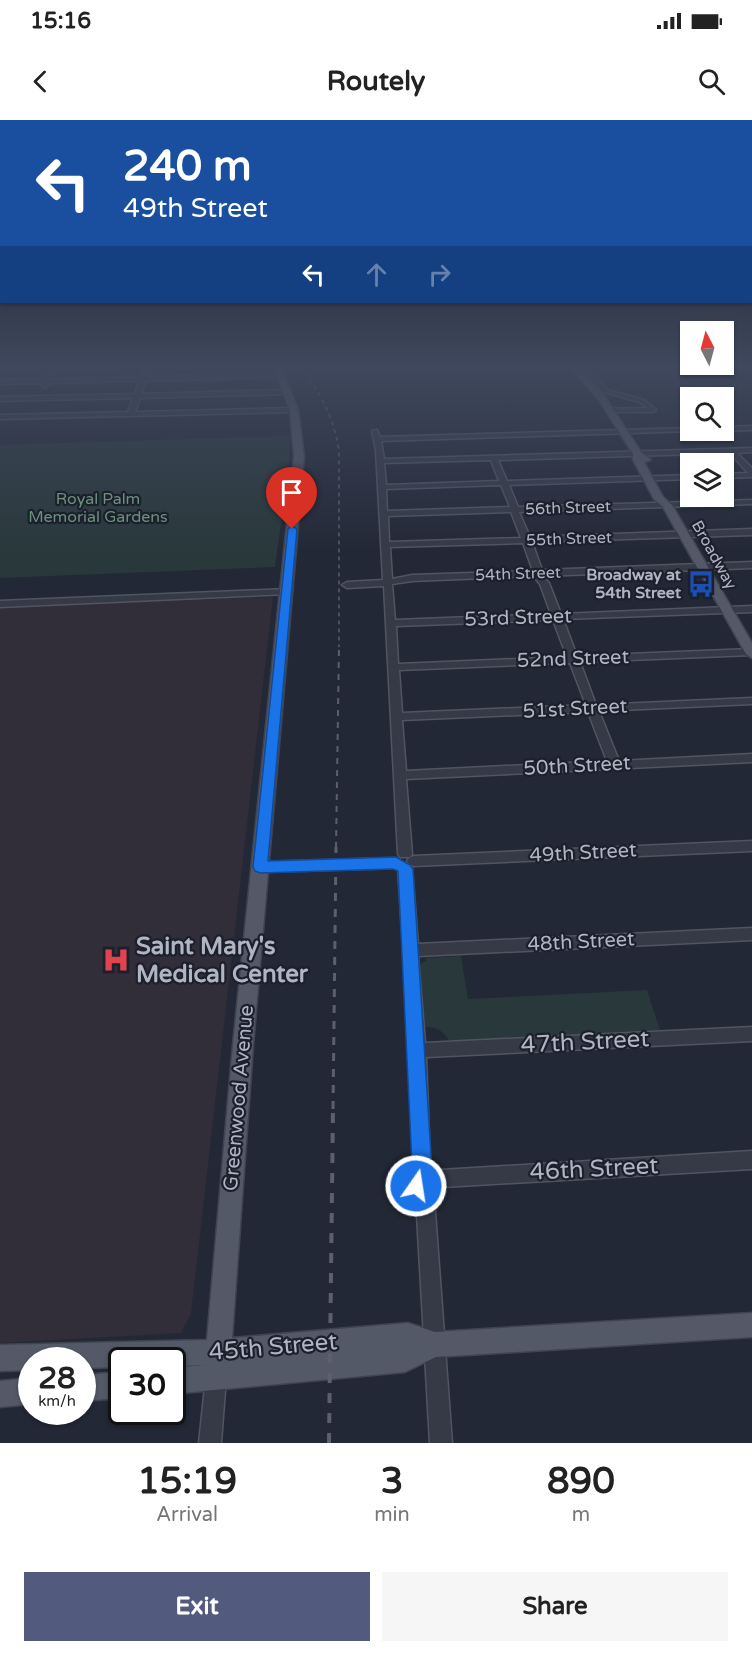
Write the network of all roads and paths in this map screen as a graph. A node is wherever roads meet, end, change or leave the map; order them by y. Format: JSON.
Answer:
{"nodes":[{"id":1,"x":298,"y":429,"type":"edge"},
{"id":2,"x":622,"y":429,"type":"edge"},
{"id":3,"x":680,"y":430,"type":"edge"},
{"id":4,"x":624,"y":432,"type":"junction"},
{"id":5,"x":752,"y":450,"type":"edge"},
{"id":6,"x":732,"y":451,"type":"junction"},
{"id":7,"x":638,"y":454,"type":"junction"},
{"id":8,"x":494,"y":458,"type":"junction"},
{"id":9,"x":381,"y":462,"type":"junction"},
{"id":10,"x":752,"y":474,"type":"edge"},
{"id":11,"x":734,"y":475,"type":"edge"},
{"id":12,"x":680,"y":478,"type":"edge"},
{"id":13,"x":652,"y":479,"type":"junction"},
{"id":14,"x":503,"y":483,"type":"junction"},
{"id":15,"x":382,"y":487,"type":"junction"},
{"id":16,"x":752,"y":502,"type":"edge"},
{"id":17,"x":667,"y":505,"type":"junction"},
{"id":18,"x":514,"y":510,"type":"junction"},
{"id":19,"x":384,"y":514,"type":"junction"},
{"id":20,"x":752,"y":532,"type":"edge"},
{"id":21,"x":684,"y":535,"type":"junction"},
{"id":22,"x":526,"y":540,"type":"junction"},
{"id":23,"x":386,"y":545,"type":"junction"},
{"id":24,"x":752,"y":565,"type":"edge"},
{"id":25,"x":704,"y":570,"type":"junction"},
{"id":26,"x":752,"y":571,"type":"edge"},
{"id":27,"x":541,"y":576,"type":"junction"},
{"id":28,"x":389,"y":582,"type":"junction"},
{"id":29,"x":347,"y":585,"type":"dead end"},
{"id":30,"x":287,"y":592,"type":"junction"},
{"id":31,"x":0,"y":604,"type":"edge"},
{"id":32,"x":752,"y":609,"type":"edge"},
{"id":33,"x":726,"y":610,"type":"junction"},
{"id":34,"x":556,"y":616,"type":"junction"},
{"id":35,"x":391,"y":623,"type":"junction"},
{"id":36,"x":751,"y":653,"type":"edge"},
{"id":37,"x":573,"y":659,"type":"junction"},
{"id":38,"x":752,"y":666,"type":"edge"},
{"id":39,"x":394,"y":667,"type":"junction"},
{"id":40,"x":752,"y":701,"type":"edge"},
{"id":41,"x":592,"y":709,"type":"junction"},
{"id":42,"x":397,"y":717,"type":"junction"},
{"id":43,"x":752,"y":758,"type":"edge"},
{"id":44,"x":615,"y":764,"type":"junction"},
{"id":45,"x":401,"y":775,"type":"junction"},
{"id":46,"x":752,"y":846,"type":"edge"},
{"id":47,"x":405,"y":862,"type":"junction"},
{"id":48,"x":260,"y":867,"type":"junction"},
{"id":49,"x":752,"y":934,"type":"edge"},
{"id":50,"x":411,"y":950,"type":"junction"},
{"id":51,"x":752,"y":1034,"type":"edge"},
{"id":52,"x":418,"y":1050,"type":"junction"},
{"id":53,"x":752,"y":1160,"type":"edge"},
{"id":54,"x":428,"y":1180,"type":"junction"},
{"id":55,"x":752,"y":1325,"type":"edge"},
{"id":56,"x":435,"y":1345,"type":"junction"},
{"id":57,"x":0,"y":1359,"type":"edge"},
{"id":58,"x":217,"y":1365,"type":"junction"},
{"id":59,"x":186,"y":1376,"type":"edge"},
{"id":60,"x":18,"y":1392,"type":"edge"},
{"id":61,"x":0,"y":1394,"type":"edge"},
{"id":62,"x":210,"y":1443,"type":"edge"},
{"id":63,"x":441,"y":1443,"type":"edge"}],
"edges":[{"from":1,"to":30,"type":"main road","name":"Greenwood Avenue"},
{"from":2,"to":4,"type":"main road","name":"Broadway"},
{"from":3,"to":4,"type":"street"},
{"from":4,"to":7,"type":"main road","name":"Broadway"},
{"from":4,"to":9,"type":"street"},
{"from":5,"to":6,"type":"street"},
{"from":6,"to":7,"type":"street"},
{"from":6,"to":10,"type":"street"},
{"from":7,"to":8,"type":"street"},
{"from":7,"to":13,"type":"main road","name":"Broadway"},
{"from":8,"to":9,"type":"street"},
{"from":8,"to":14,"type":"street"},
{"from":9,"to":15,"type":"street"},
{"from":10,"to":11,"type":"street"},
{"from":12,"to":13,"type":"street"},
{"from":13,"to":14,"type":"street"},
{"from":13,"to":17,"type":"main road","name":"Broadway"},
{"from":14,"to":15,"type":"street"},
{"from":14,"to":18,"type":"street"},
{"from":15,"to":19,"type":"street"},
{"from":16,"to":17,"type":"street","name":"56th Street"},
{"from":17,"to":18,"type":"street","name":"56th Street"},
{"from":17,"to":21,"type":"main road","name":"Broadway"},
{"from":18,"to":19,"type":"street","name":"56th Street"},
{"from":18,"to":22,"type":"street"},
{"from":19,"to":23,"type":"street"},
{"from":20,"to":21,"type":"street","name":"55th Street"},
{"from":21,"to":22,"type":"street","name":"55th Street"},
{"from":21,"to":25,"type":"main road","name":"Broadway"},
{"from":22,"to":23,"type":"street","name":"55th Street"},
{"from":22,"to":27,"type":"street"},
{"from":23,"to":28,"type":"street"},
{"from":24,"to":25,"type":"street","name":"54th Street"},
{"from":25,"to":26,"type":"street","name":"54th Street"},
{"from":25,"to":27,"type":"street","name":"54th Street"},
{"from":25,"to":33,"type":"main road","name":"Broadway"},
{"from":27,"to":28,"type":"street","name":"54th Street"},
{"from":27,"to":34,"type":"street"},
{"from":28,"to":29,"type":"street","name":"54th Street"},
{"from":28,"to":35,"type":"street"},
{"from":30,"to":31,"type":"street"},
{"from":30,"to":48,"type":"main road","name":"Greenwood Avenue"},
{"from":32,"to":33,"type":"street","name":"53rd Street"},
{"from":33,"to":34,"type":"street","name":"53rd Street"},
{"from":33,"to":36,"type":"main road","name":"Broadway"},
{"from":34,"to":35,"type":"street","name":"53rd Street"},
{"from":34,"to":37,"type":"street"},
{"from":35,"to":39,"type":"street"},
{"from":36,"to":37,"type":"street","name":"52nd Street"},
{"from":36,"to":38,"type":"main road","name":"Broadway"},
{"from":37,"to":39,"type":"street","name":"52nd Street"},
{"from":37,"to":41,"type":"street"},
{"from":39,"to":42,"type":"street"},
{"from":40,"to":41,"type":"street","name":"51st Street"},
{"from":41,"to":42,"type":"street","name":"51st Street"},
{"from":41,"to":44,"type":"street"},
{"from":42,"to":45,"type":"street"},
{"from":43,"to":44,"type":"street","name":"50th Street"},
{"from":44,"to":45,"type":"street","name":"50th Street"},
{"from":45,"to":47,"type":"street"},
{"from":46,"to":47,"type":"street","name":"49th Street"},
{"from":47,"to":48,"type":"street","name":"49th Street"},
{"from":47,"to":50,"type":"street"},
{"from":48,"to":58,"type":"main road","name":"Greenwood Avenue"},
{"from":49,"to":50,"type":"street","name":"48th Street"},
{"from":50,"to":52,"type":"street"},
{"from":51,"to":52,"type":"street","name":"47th Street"},
{"from":52,"to":54,"type":"street"},
{"from":53,"to":54,"type":"street","name":"46th Street"},
{"from":54,"to":56,"type":"street"},
{"from":55,"to":56,"type":"main road","name":"45th Street"},
{"from":56,"to":58,"type":"main road","name":"45th Street"},
{"from":56,"to":63,"type":"street"},
{"from":57,"to":58,"type":"main road","name":"45th Street"},
{"from":58,"to":59,"type":"main road","name":"45th Street"},
{"from":58,"to":62,"type":"street","name":"Greenwood Avenue"},
{"from":60,"to":61,"type":"main road"}]}
